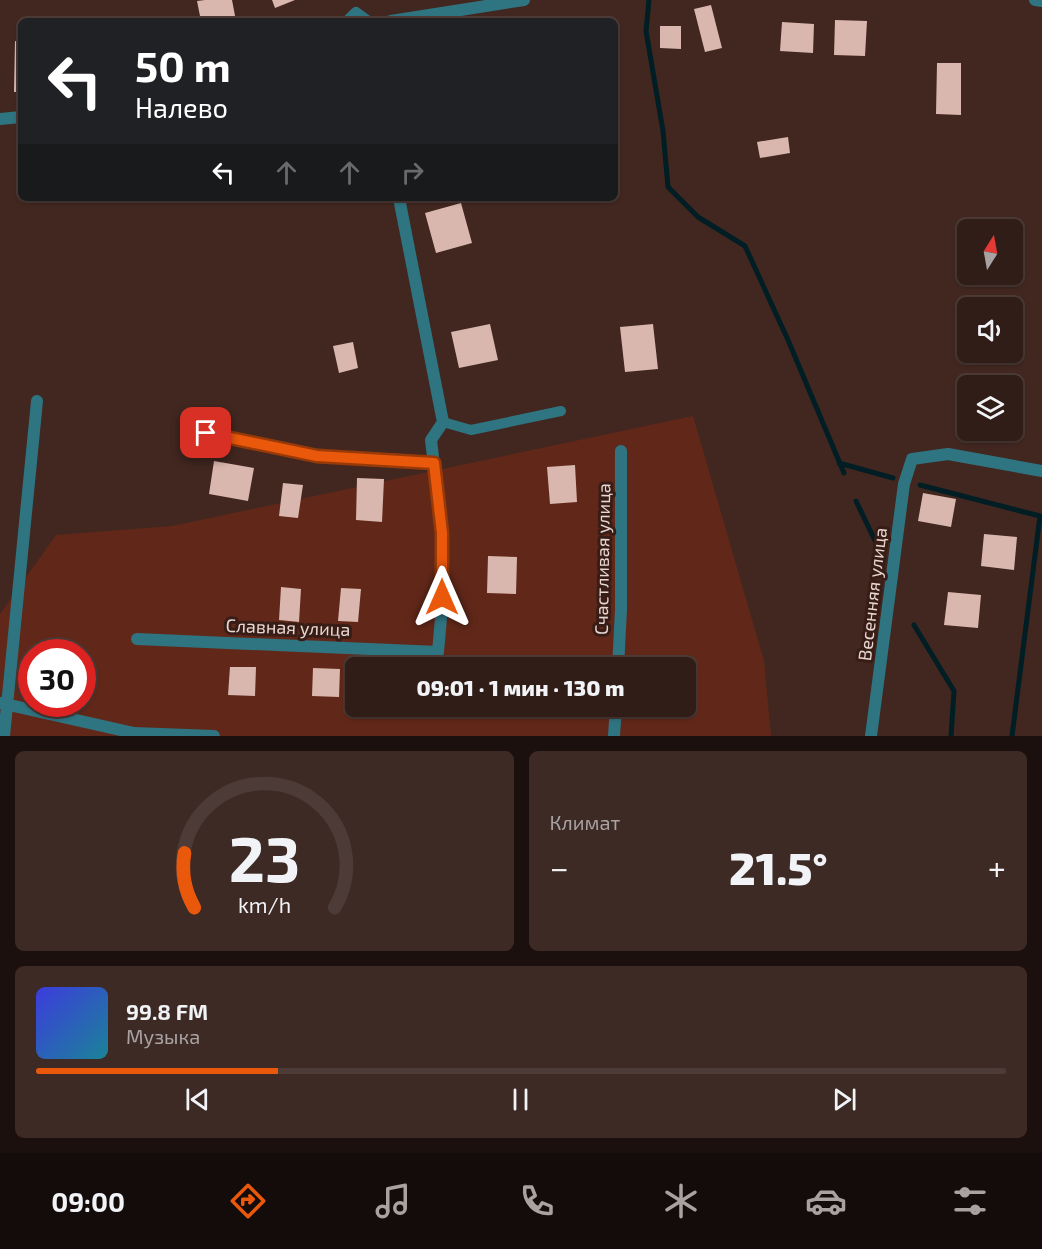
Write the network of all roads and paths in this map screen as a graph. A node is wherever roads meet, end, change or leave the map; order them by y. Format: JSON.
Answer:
{"nodes":[{"id":1,"x":352,"y":0,"type":"edge"},
{"id":2,"x":524,"y":0,"type":"edge"},
{"id":3,"x":1035,"y":0,"type":"edge"},
{"id":4,"x":1042,"y":0,"type":"edge"},
{"id":5,"x":354,"y":18,"type":"edge"},
{"id":6,"x":410,"y":18,"type":"edge"},
{"id":7,"x":18,"y":117,"type":"edge"},
{"id":8,"x":0,"y":119,"type":"edge"},
{"id":9,"x":400,"y":201,"type":"edge"},
{"id":10,"x":37,"y":401,"type":"dead end"},
{"id":11,"x":561,"y":411,"type":"dead end"},
{"id":12,"x":443,"y":422,"type":"junction"},
{"id":13,"x":206,"y":433,"type":"dead end"},
{"id":14,"x":621,"y":451,"type":"dead end"},
{"id":15,"x":434,"y":463,"type":"junction"},
{"id":16,"x":1042,"y":471,"type":"edge"},
{"id":17,"x":137,"y":639,"type":"dead end"},
{"id":18,"x":619,"y":657,"type":"edge"},
{"id":19,"x":3,"y":704,"type":"edge"},
{"id":20,"x":615,"y":717,"type":"edge"},
{"id":21,"x":4,"y":736,"type":"edge"},
{"id":22,"x":214,"y":736,"type":"edge"},
{"id":23,"x":614,"y":736,"type":"edge"},
{"id":24,"x":871,"y":736,"type":"edge"}],
"edges":[{"from":1,"to":5,"type":"street"},
{"from":2,"to":6,"type":"street"},
{"from":3,"to":4,"type":"street"},
{"from":7,"to":8,"type":"street"},
{"from":9,"to":12,"type":"street"},
{"from":10,"to":19,"type":"street"},
{"from":11,"to":12,"type":"lane"},
{"from":12,"to":15,"type":"lane"},
{"from":13,"to":15,"type":"lane"},
{"from":14,"to":18,"type":"street","name":"Счастливая улица"},
{"from":15,"to":17,"type":"street","name":"Славная улица"},
{"from":16,"to":24,"type":"street","name":"Весенняя улица"},
{"from":19,"to":21,"type":"street"},
{"from":19,"to":22,"type":"street"},
{"from":20,"to":23,"type":"street"}]}
